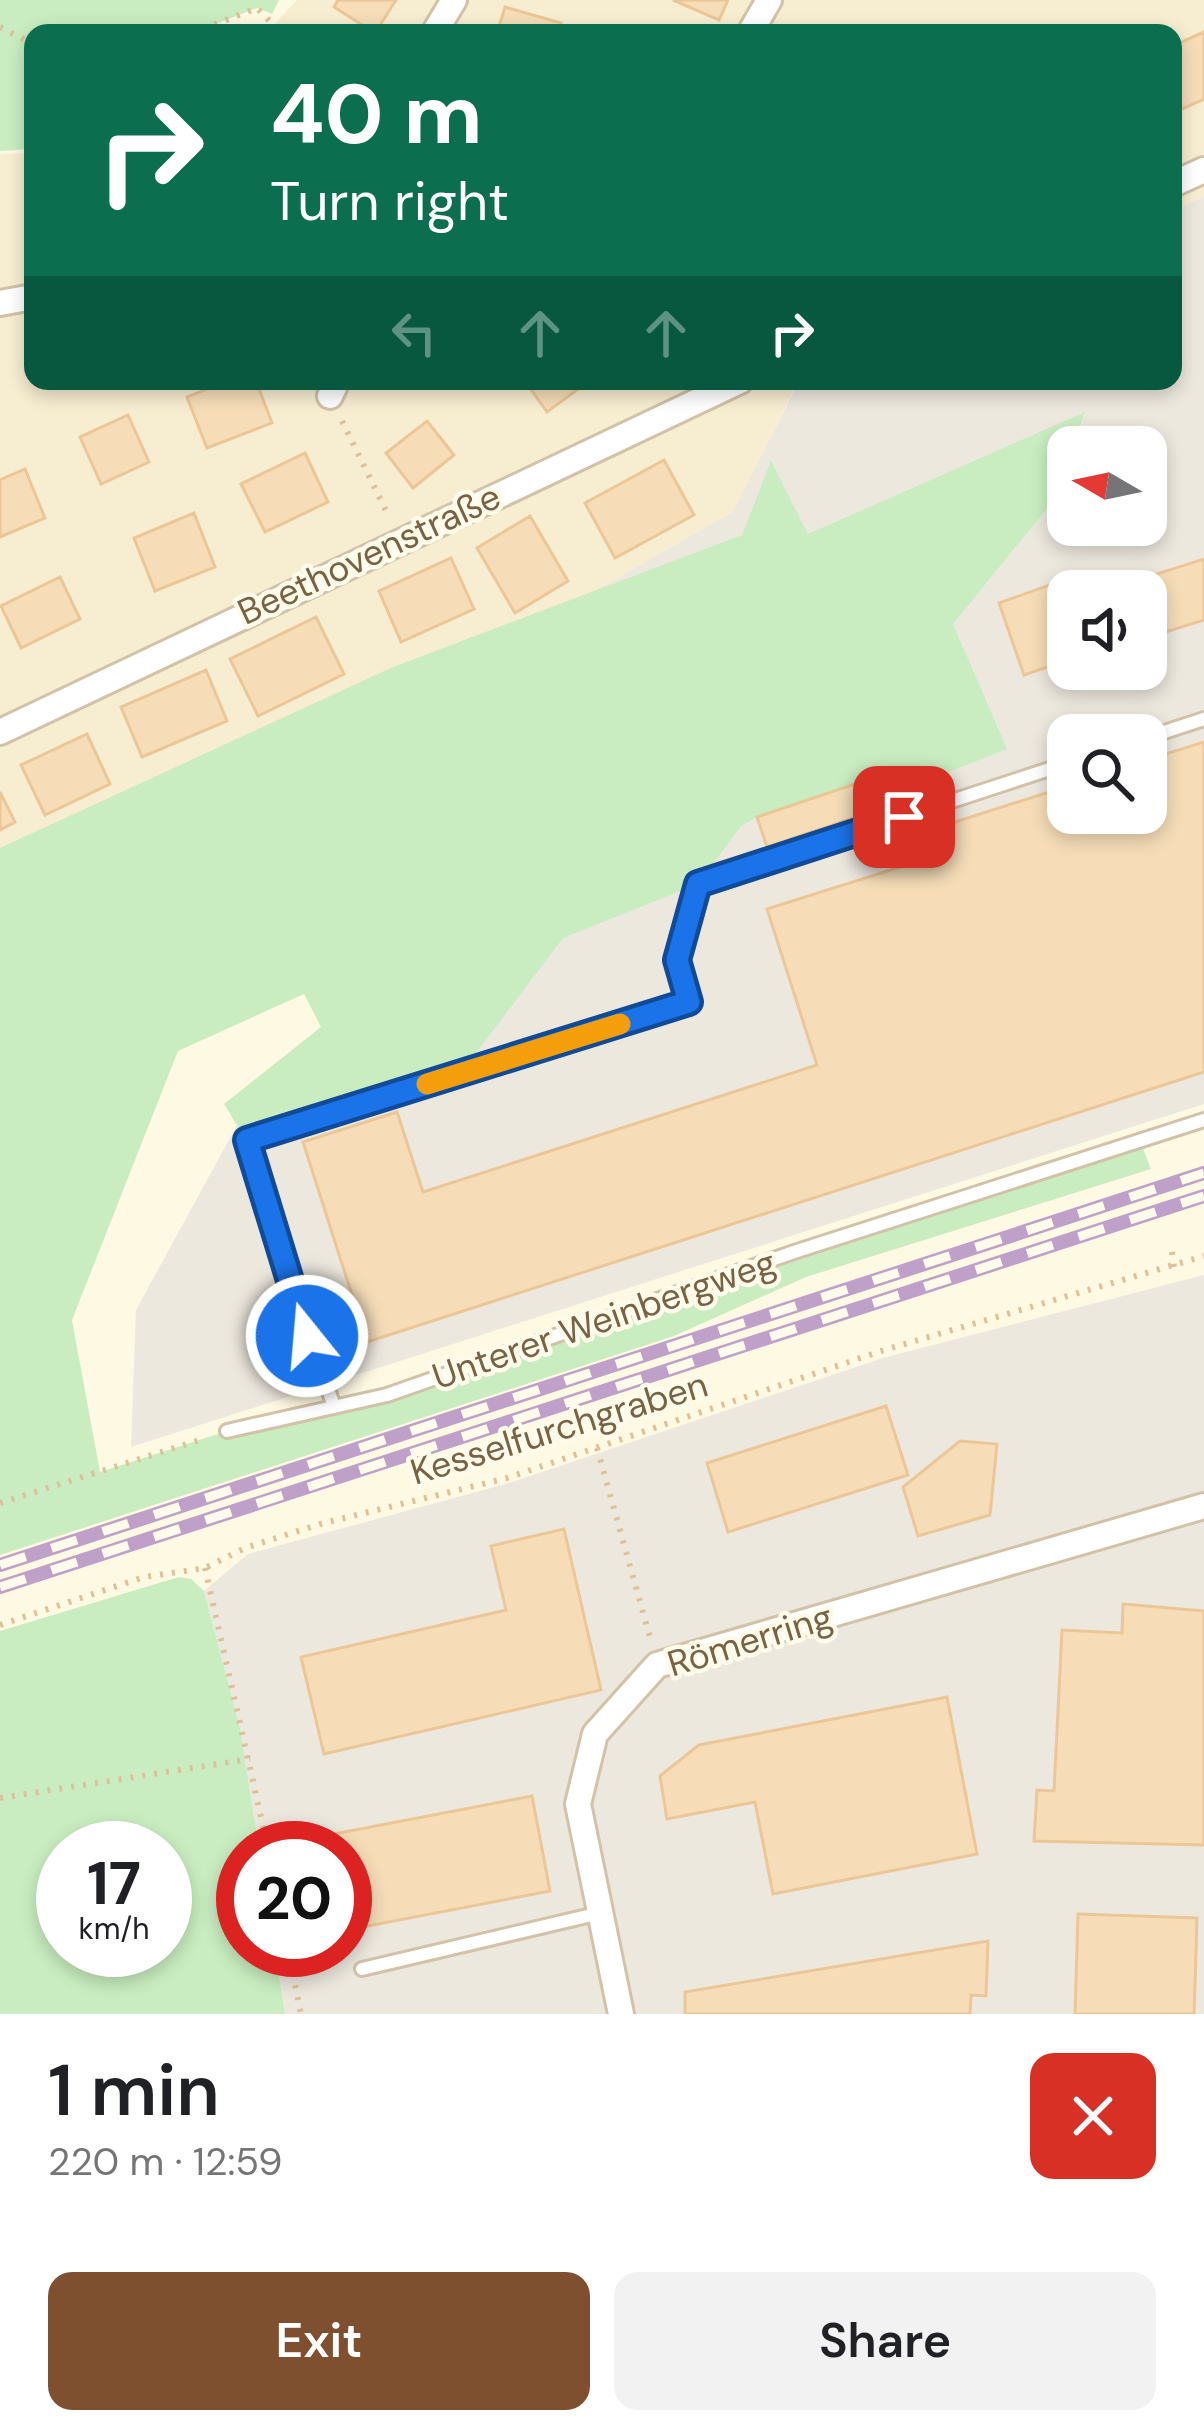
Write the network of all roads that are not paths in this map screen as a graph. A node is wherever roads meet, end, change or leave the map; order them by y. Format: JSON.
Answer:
{"nodes":[{"id":1,"x":721,"y":390,"type":"edge"},
{"id":2,"x":1204,"y":718,"type":"edge"},
{"id":3,"x":1167,"y":730,"type":"edge"},
{"id":4,"x":0,"y":732,"type":"edge"},
{"id":5,"x":1047,"y":770,"type":"edge"},
{"id":6,"x":1204,"y":1120,"type":"edge"},
{"id":7,"x":334,"y":1407,"type":"junction"},
{"id":8,"x":227,"y":1431,"type":"road end"},
{"id":9,"x":1204,"y":1506,"type":"edge"},
{"id":10,"x":600,"y":1913,"type":"junction"},
{"id":11,"x":372,"y":1968,"type":"edge"},
{"id":12,"x":621,"y":2014,"type":"edge"}],
"edges":[{"from":1,"to":4,"type":"street","name":"Beethovenstraße"},
{"from":2,"to":3,"type":"lane"},
{"from":5,"to":7,"type":"lane"},
{"from":6,"to":7,"type":"lane","name":"Unterer Weinbergweg"},
{"from":7,"to":8,"type":"lane","name":"Unterer Weinbergweg"},
{"from":9,"to":10,"type":"street","name":"Römerring"},
{"from":10,"to":11,"type":"lane"},
{"from":10,"to":12,"type":"street","name":"Römerring"}]}
